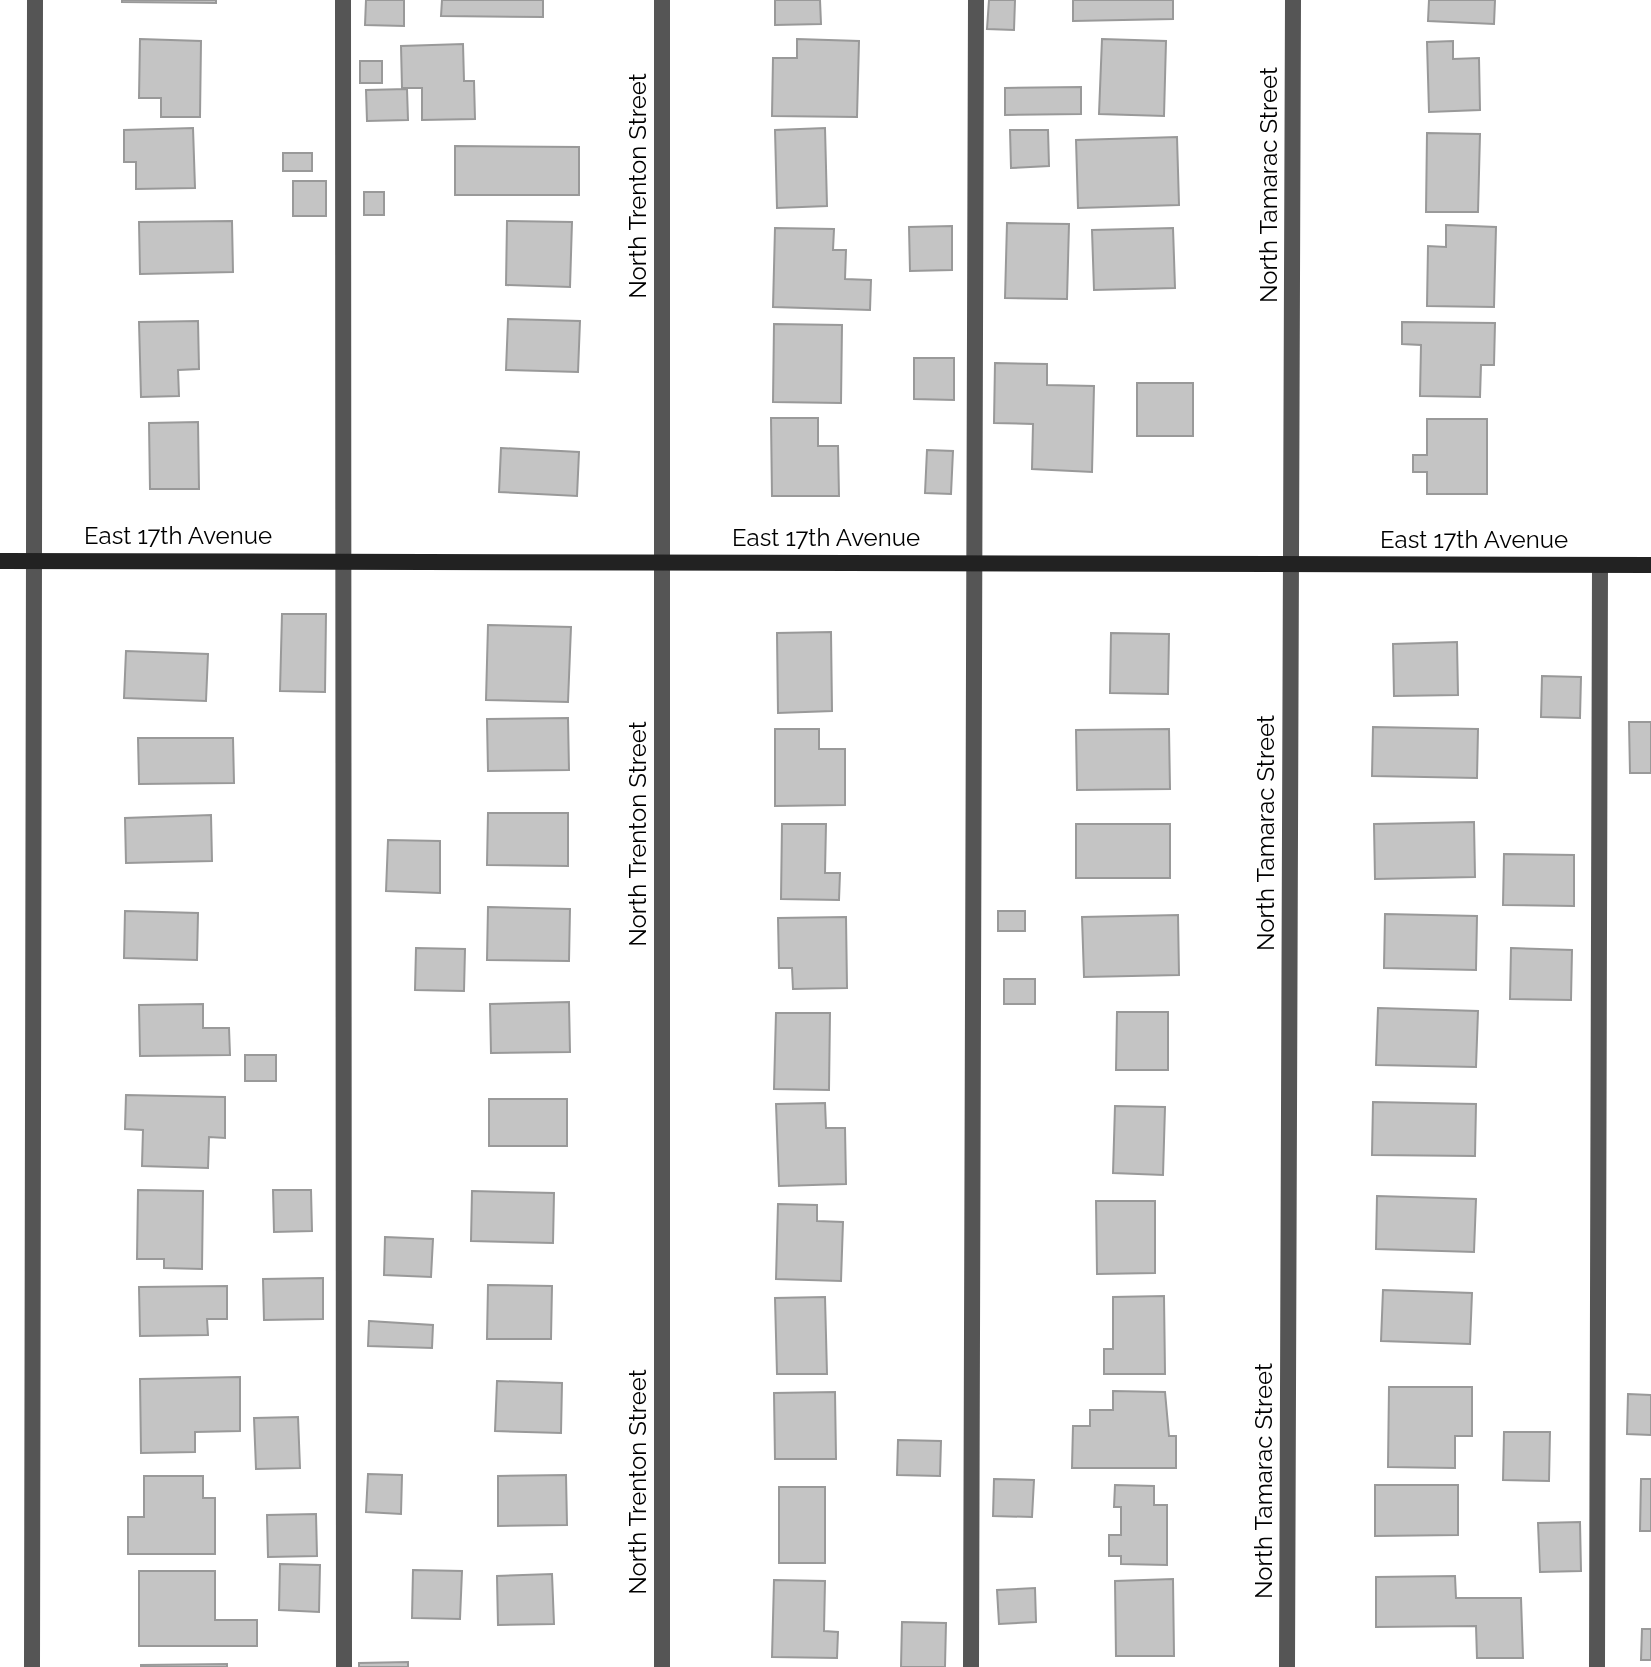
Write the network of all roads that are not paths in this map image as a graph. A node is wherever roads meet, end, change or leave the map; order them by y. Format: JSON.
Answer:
{"nodes":[{"id":1,"x":35,"y":0,"type":"edge"},
{"id":2,"x":343,"y":0,"type":"edge"},
{"id":3,"x":662,"y":0,"type":"edge"},
{"id":4,"x":976,"y":0,"type":"edge"},
{"id":5,"x":1293,"y":0,"type":"edge"},
{"id":6,"x":34,"y":560,"type":"junction"},
{"id":7,"x":344,"y":560,"type":"junction"},
{"id":8,"x":0,"y":561,"type":"edge"},
{"id":9,"x":662,"y":561,"type":"junction"},
{"id":10,"x":976,"y":563,"type":"junction"},
{"id":11,"x":1291,"y":563,"type":"junction"},
{"id":12,"x":1600,"y":565,"type":"junction"},
{"id":13,"x":1651,"y":565,"type":"edge"},
{"id":14,"x":32,"y":1667,"type":"edge"},
{"id":15,"x":344,"y":1667,"type":"edge"},
{"id":16,"x":662,"y":1667,"type":"edge"},
{"id":17,"x":971,"y":1667,"type":"edge"},
{"id":18,"x":1287,"y":1667,"type":"edge"},
{"id":19,"x":1597,"y":1667,"type":"edge"}],
"edges":[{"from":1,"to":6,"type":"street"},
{"from":2,"to":7,"type":"street"},
{"from":3,"to":9,"type":"street","name":"North Trenton Street"},
{"from":4,"to":10,"type":"street"},
{"from":5,"to":11,"type":"street","name":"North Tamarac Street"},
{"from":6,"to":7,"type":"street","name":"East 17th Avenue"},
{"from":6,"to":8,"type":"street","name":"East 17th Avenue"},
{"from":6,"to":14,"type":"street"},
{"from":7,"to":9,"type":"street","name":"East 17th Avenue"},
{"from":7,"to":15,"type":"street"},
{"from":9,"to":10,"type":"street","name":"East 17th Avenue"},
{"from":9,"to":16,"type":"street","name":"North Trenton Street"},
{"from":10,"to":11,"type":"street","name":"East 17th Avenue"},
{"from":10,"to":17,"type":"street"},
{"from":11,"to":12,"type":"street","name":"East 17th Avenue"},
{"from":11,"to":18,"type":"street","name":"North Tamarac Street"},
{"from":12,"to":13,"type":"street","name":"East 17th Avenue"},
{"from":12,"to":19,"type":"street"}]}
